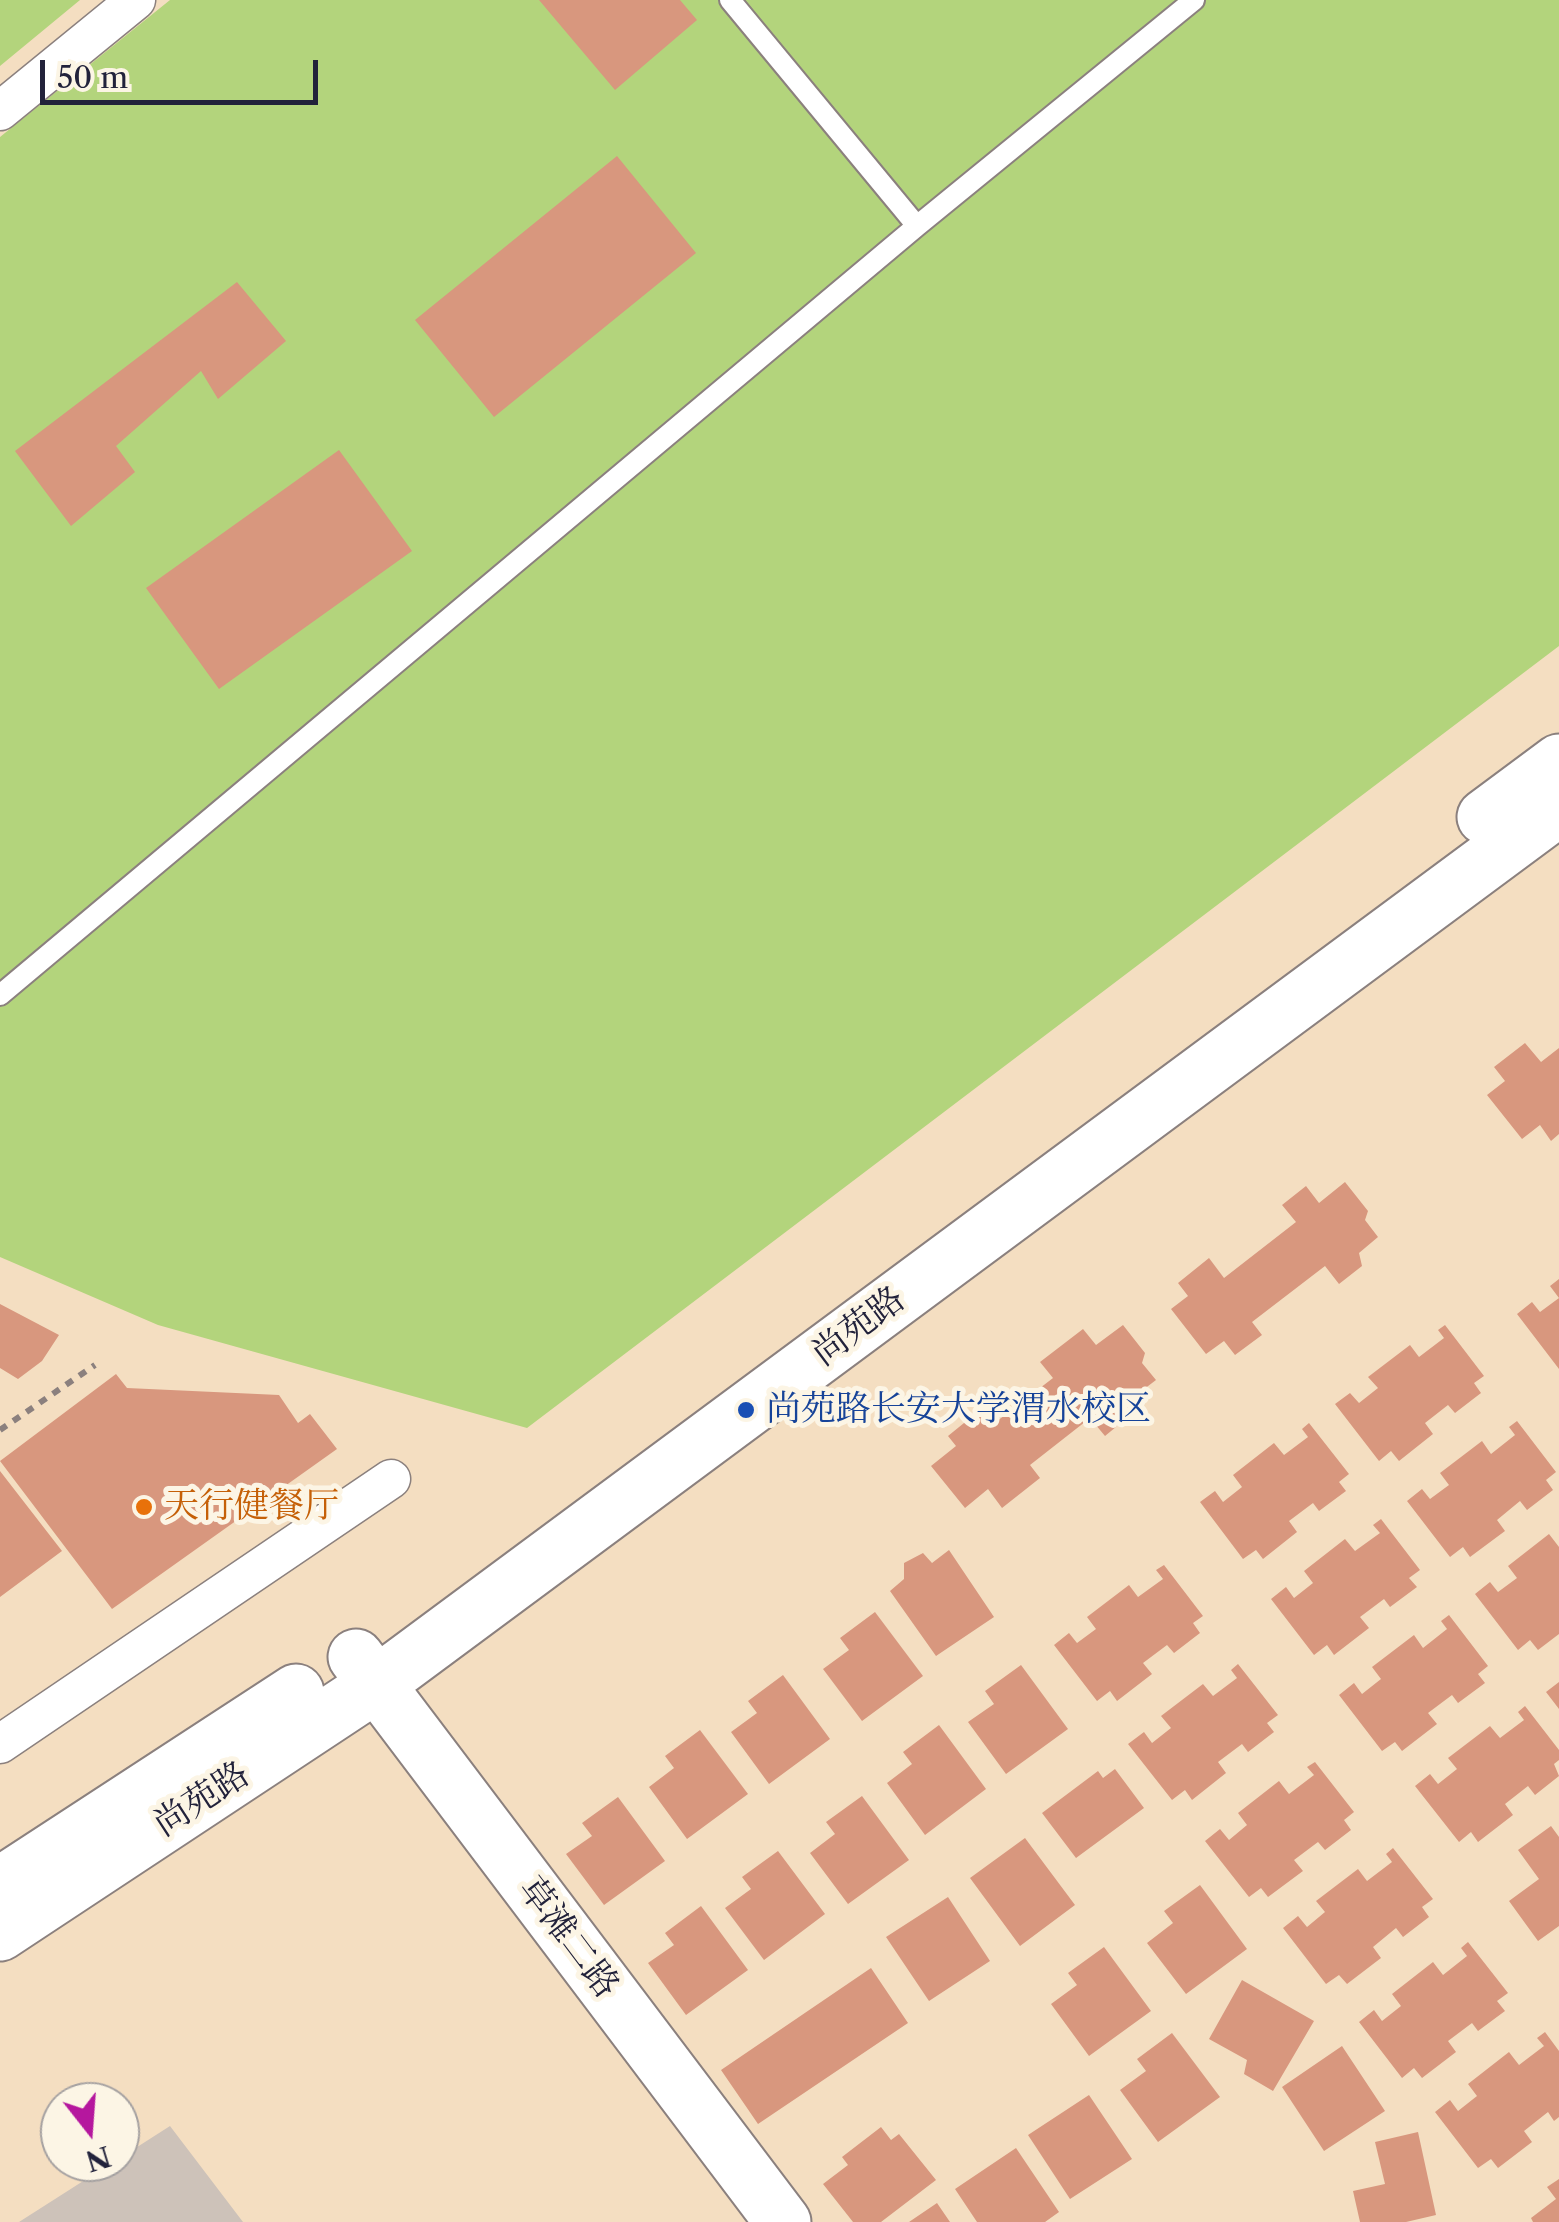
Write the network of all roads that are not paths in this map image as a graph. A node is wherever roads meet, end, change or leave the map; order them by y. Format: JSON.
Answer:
{"nodes":[{"id":1,"x":136,"y":0,"type":"edge"},
{"id":2,"x":730,"y":0,"type":"edge"},
{"id":3,"x":1194,"y":0,"type":"edge"},
{"id":4,"x":0,"y":111,"type":"edge"},
{"id":5,"x":917,"y":226,"type":"junction"},
{"id":6,"x":1559,"y":762,"type":"edge"},
{"id":7,"x":1559,"y":808,"type":"edge"},
{"id":8,"x":0,"y":995,"type":"edge"},
{"id":9,"x":391,"y":1479,"type":"dead end"},
{"id":10,"x":365,"y":1669,"type":"junction"},
{"id":11,"x":0,"y":1744,"type":"edge"},
{"id":12,"x":0,"y":1886,"type":"edge"},
{"id":13,"x":0,"y":1932,"type":"edge"},
{"id":14,"x":783,"y":2222,"type":"edge"}],
"edges":[{"from":1,"to":4,"type":"street"},
{"from":2,"to":5,"type":"lane"},
{"from":3,"to":5,"type":"lane"},
{"from":5,"to":8,"type":"lane"},
{"from":6,"to":10,"type":"main road","name":"尚苑路"},
{"from":7,"to":10,"type":"main road","name":"尚苑路"},
{"from":9,"to":11,"type":"street"},
{"from":10,"to":12,"type":"main road","name":"尚苑路"},
{"from":10,"to":13,"type":"main road","name":"尚苑路"},
{"from":10,"to":14,"type":"main road","name":"草滩二路"}]}
